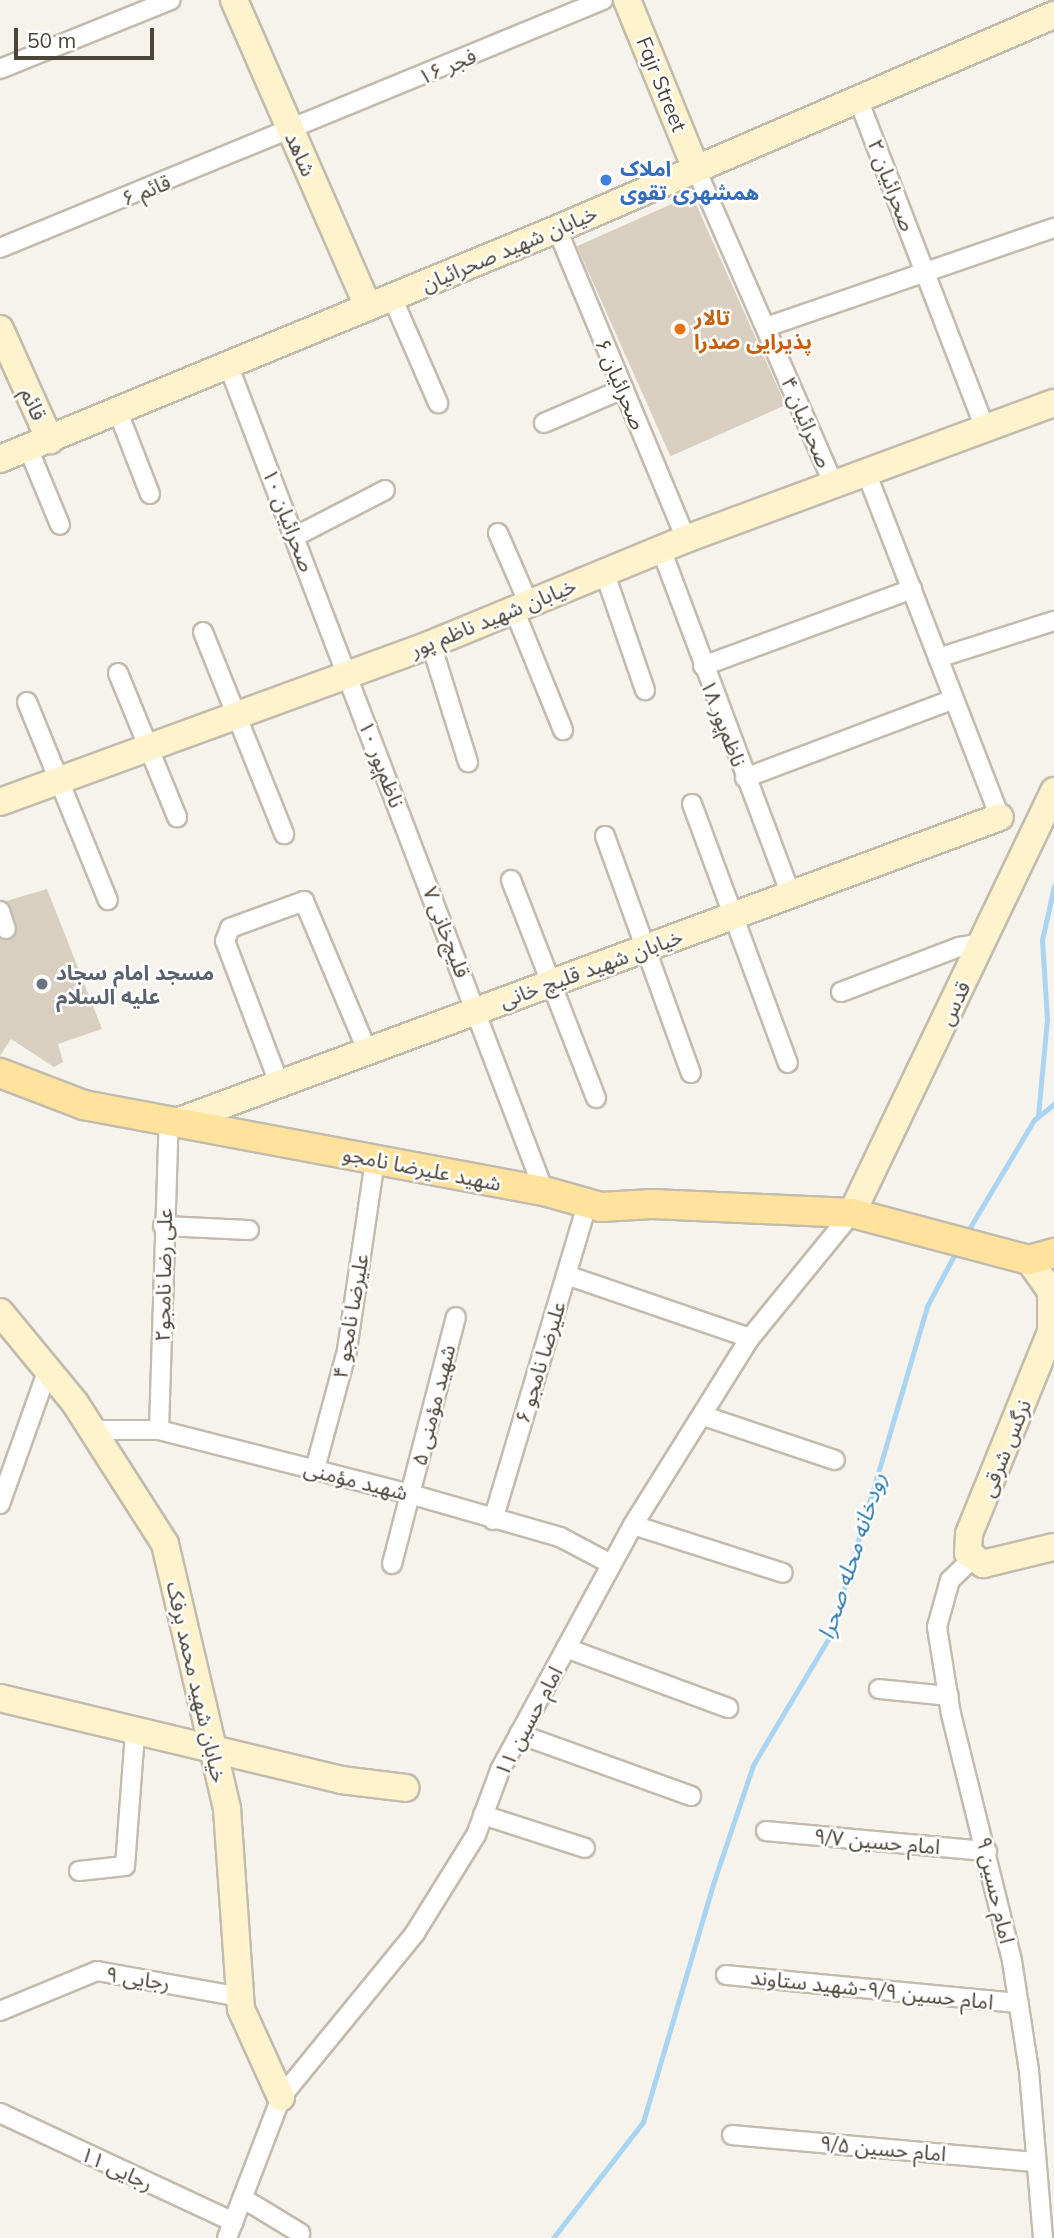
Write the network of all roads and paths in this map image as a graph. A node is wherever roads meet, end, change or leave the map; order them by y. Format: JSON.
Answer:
{"nodes":[{"id":1,"x":171,"y":0,"type":"edge"},
{"id":2,"x":234,"y":0,"type":"edge"},
{"id":3,"x":603,"y":0,"type":"edge"},
{"id":4,"x":627,"y":0,"type":"edge"},
{"id":5,"x":1054,"y":15,"type":"edge"},
{"id":6,"x":0,"y":69,"type":"edge"},
{"id":7,"x":858,"y":99,"type":"junction"},
{"id":8,"x":291,"y":132,"type":"junction"},
{"id":9,"x":696,"y":169,"type":"junction"},
{"id":10,"x":1054,"y":228,"type":"edge"},
{"id":11,"x":557,"y":229,"type":"junction"},
{"id":12,"x":0,"y":248,"type":"edge"},
{"id":13,"x":925,"y":270,"type":"junction"},
{"id":14,"x":380,"y":302,"type":"junction"},
{"id":15,"x":766,"y":327,"type":"junction"},
{"id":16,"x":0,"y":329,"type":"edge"},
{"id":17,"x":229,"y":367,"type":"junction"},
{"id":18,"x":624,"y":389,"type":"junction"},
{"id":19,"x":1054,"y":402,"type":"edge"},
{"id":20,"x":438,"y":403,"type":"dead end"},
{"id":21,"x":118,"y":412,"type":"junction"},
{"id":22,"x":544,"y":423,"type":"dead end"},
{"id":23,"x":985,"y":428,"type":"junction"},
{"id":24,"x":39,"y":444,"type":"junction"},
{"id":25,"x":0,"y":459,"type":"edge"},
{"id":26,"x":866,"y":472,"type":"junction"},
{"id":27,"x":834,"y":483,"type":"junction"},
{"id":28,"x":385,"y":490,"type":"dead end"},
{"id":29,"x":150,"y":495,"type":"dead end"},
{"id":30,"x":60,"y":525,"type":"dead end"},
{"id":31,"x":498,"y":533,"type":"dead end"},
{"id":32,"x":296,"y":536,"type":"junction"},
{"id":33,"x":686,"y":539,"type":"junction"},
{"id":34,"x":661,"y":549,"type":"junction"},
{"id":35,"x":604,"y":571,"type":"junction"},
{"id":36,"x":912,"y":589,"type":"junction"},
{"id":37,"x":521,"y":605,"type":"junction"},
{"id":38,"x":1054,"y":621,"type":"edge"},
{"id":39,"x":203,"y":632,"type":"dead end"},
{"id":40,"x":431,"y":644,"type":"junction"},
{"id":41,"x":938,"y":658,"type":"junction"},
{"id":42,"x":703,"y":666,"type":"junction"},
{"id":43,"x":118,"y":673,"type":"dead end"},
{"id":44,"x":347,"y":673,"type":"junction"},
{"id":45,"x":645,"y":690,"type":"dead end"},
{"id":46,"x":954,"y":699,"type":"junction"},
{"id":47,"x":27,"y":702,"type":"dead end"},
{"id":48,"x":236,"y":713,"type":"junction"},
{"id":49,"x":563,"y":730,"type":"dead end"},
{"id":50,"x":150,"y":745,"type":"junction"},
{"id":51,"x":468,"y":762,"type":"dead end"},
{"id":52,"x":745,"y":778,"type":"junction"},
{"id":53,"x":59,"y":780,"type":"junction"},
{"id":54,"x":1054,"y":792,"type":"edge"},
{"id":55,"x":0,"y":802,"type":"edge"},
{"id":56,"x":691,"y":804,"type":"dead end"},
{"id":57,"x":177,"y":817,"type":"dead end"},
{"id":58,"x":1000,"y":817,"type":"joint"},
{"id":59,"x":284,"y":834,"type":"dead end"},
{"id":60,"x":605,"y":836,"type":"dead end"},
{"id":61,"x":417,"y":855,"type":"joint"},
{"id":62,"x":511,"y":880,"type":"dead end"},
{"id":63,"x":792,"y":895,"type":"junction"},
{"id":64,"x":108,"y":900,"type":"dead end"},
{"id":65,"x":0,"y":911,"type":"edge"},
{"id":66,"x":733,"y":915,"type":"junction"},
{"id":67,"x":6,"y":929,"type":"dead end"},
{"id":68,"x":983,"y":943,"type":"junction"},
{"id":69,"x":646,"y":947,"type":"junction"},
{"id":70,"x":551,"y":983,"type":"junction"},
{"id":71,"x":841,"y":992,"type":"dead end"},
{"id":72,"x":477,"y":1010,"type":"junction"},
{"id":73,"x":367,"y":1050,"type":"junction"},
{"id":74,"x":788,"y":1063,"type":"dead end"},
{"id":75,"x":0,"y":1073,"type":"edge"},
{"id":76,"x":691,"y":1073,"type":"dead end"},
{"id":77,"x":279,"y":1083,"type":"junction"},
{"id":78,"x":596,"y":1098,"type":"dead end"},
{"id":79,"x":175,"y":1120,"type":"junction"},
{"id":80,"x":375,"y":1160,"type":"junction"},
{"id":81,"x":544,"y":1191,"type":"junction"},
{"id":82,"x":587,"y":1204,"type":"junction"},
{"id":83,"x":852,"y":1213,"type":"junction"},
{"id":84,"x":163,"y":1226,"type":"junction"},
{"id":85,"x":249,"y":1230,"type":"dead end"},
{"id":86,"x":1042,"y":1257,"type":"edge"},
{"id":87,"x":566,"y":1275,"type":"junction"},
{"id":88,"x":0,"y":1312,"type":"edge"},
{"id":89,"x":456,"y":1317,"type":"dead end"},
{"id":90,"x":1052,"y":1317,"type":"edge"},
{"id":91,"x":750,"y":1338,"type":"junction"},
{"id":92,"x":47,"y":1373,"type":"junction"},
{"id":93,"x":704,"y":1416,"type":"junction"},
{"id":94,"x":93,"y":1430,"type":"junction"},
{"id":95,"x":159,"y":1430,"type":"junction"},
{"id":96,"x":835,"y":1460,"type":"dead end"},
{"id":97,"x":315,"y":1469,"type":"junction"},
{"id":98,"x":410,"y":1493,"type":"junction"},
{"id":99,"x":0,"y":1504,"type":"edge"},
{"id":100,"x":493,"y":1520,"type":"junction"},
{"id":101,"x":633,"y":1525,"type":"junction"},
{"id":102,"x":1054,"y":1547,"type":"edge"},
{"id":103,"x":974,"y":1557,"type":"junction"},
{"id":104,"x":392,"y":1564,"type":"dead end"},
{"id":105,"x":611,"y":1564,"type":"junction"},
{"id":106,"x":783,"y":1573,"type":"dead end"},
{"id":107,"x":566,"y":1648,"type":"junction"},
{"id":108,"x":879,"y":1689,"type":"dead end"},
{"id":109,"x":948,"y":1696,"type":"junction"},
{"id":110,"x":0,"y":1699,"type":"edge"},
{"id":111,"x":729,"y":1708,"type":"dead end"},
{"id":112,"x":135,"y":1732,"type":"junction"},
{"id":113,"x":519,"y":1734,"type":"junction"},
{"id":114,"x":211,"y":1750,"type":"junction"},
{"id":115,"x":406,"y":1788,"type":"dead end"},
{"id":116,"x":691,"y":1796,"type":"dead end"},
{"id":117,"x":483,"y":1815,"type":"junction"},
{"id":118,"x":766,"y":1832,"type":"dead end"},
{"id":119,"x":585,"y":1848,"type":"dead end"},
{"id":120,"x":987,"y":1851,"type":"junction"},
{"id":121,"x":79,"y":1871,"type":"dead end"},
{"id":122,"x":726,"y":1975,"type":"dead end"},
{"id":123,"x":240,"y":1997,"type":"junction"},
{"id":124,"x":1018,"y":2003,"type":"junction"},
{"id":125,"x":0,"y":2011,"type":"edge"},
{"id":126,"x":281,"y":2097,"type":"junction"},
{"id":127,"x":0,"y":2113,"type":"edge"},
{"id":128,"x":732,"y":2135,"type":"dead end"},
{"id":129,"x":1034,"y":2162,"type":"junction"},
{"id":130,"x":244,"y":2199,"type":"junction"},
{"id":131,"x":231,"y":2230,"type":"edge"},
{"id":132,"x":300,"y":2233,"type":"dead end"},
{"id":133,"x":1042,"y":2238,"type":"edge"}],
"edges":[{"from":1,"to":6,"type":"street"},
{"from":2,"to":8,"type":"street","name":"شاهد"},
{"from":3,"to":8,"type":"street","name":"فجر ۱۶"},
{"from":4,"to":9,"type":"street","name":"Fajr Street"},
{"from":5,"to":7,"type":"street","name":"خیابان شهید صحرائیان"},
{"from":7,"to":9,"type":"street","name":"خیابان شهید صحرائیان"},
{"from":7,"to":13,"type":"street","name":"صحرائیان ۲"},
{"from":8,"to":12,"type":"street","name":"قائم ۶"},
{"from":8,"to":14,"type":"street","name":"شاهد"},
{"from":9,"to":11,"type":"street","name":"خیابان شهید صحرائیان"},
{"from":9,"to":15,"type":"street","name":"صحرائیان ۴"},
{"from":10,"to":13,"type":"street"},
{"from":11,"to":14,"type":"street","name":"خیابان شهید صحرائیان"},
{"from":11,"to":18,"type":"street","name":"صحرائیان ۶"},
{"from":13,"to":15,"type":"street"},
{"from":13,"to":23,"type":"street","name":"صحرائیان ۲"},
{"from":14,"to":17,"type":"street","name":"خیابان شهید صحرائیان"},
{"from":14,"to":20,"type":"street"},
{"from":15,"to":27,"type":"street","name":"صحرائیان ۴"},
{"from":16,"to":24,"type":"street","name":"قائم"},
{"from":17,"to":21,"type":"street","name":"خیابان شهید صحرائیان"},
{"from":17,"to":32,"type":"street","name":"صحرائیان ۱۰"},
{"from":18,"to":22,"type":"street"},
{"from":18,"to":33,"type":"street","name":"صحرائیان ۶"},
{"from":19,"to":23,"type":"street","name":"خیابان شهید ناظم پور"},
{"from":21,"to":24,"type":"street","name":"خیابان شهید صحرائیان"},
{"from":21,"to":29,"type":"street"},
{"from":23,"to":26,"type":"street","name":"خیابان شهید ناظم پور"},
{"from":24,"to":25,"type":"street","name":"خیابان شهید صحرائیان"},
{"from":24,"to":30,"type":"street"},
{"from":26,"to":27,"type":"street","name":"خیابان شهید ناظم پور"},
{"from":26,"to":36,"type":"street"},
{"from":27,"to":33,"type":"street","name":"خیابان شهید ناظم پور"},
{"from":28,"to":32,"type":"street"},
{"from":31,"to":37,"type":"street"},
{"from":32,"to":44,"type":"street","name":"صحرائیان ۱۰"},
{"from":33,"to":34,"type":"street","name":"خیابان شهید ناظم پور"},
{"from":34,"to":35,"type":"street","name":"خیابان شهید ناظم پور"},
{"from":34,"to":42,"type":"street","name":"ناظم‌پور ۱۸"},
{"from":35,"to":37,"type":"street","name":"خیابان شهید ناظم پور"},
{"from":35,"to":45,"type":"street"},
{"from":36,"to":41,"type":"street"},
{"from":36,"to":42,"type":"street"},
{"from":37,"to":40,"type":"street","name":"خیابان شهید ناظم پور"},
{"from":37,"to":49,"type":"street"},
{"from":38,"to":41,"type":"street"},
{"from":39,"to":48,"type":"street"},
{"from":40,"to":44,"type":"street","name":"خیابان شهید ناظم پور"},
{"from":40,"to":51,"type":"street"},
{"from":41,"to":46,"type":"street"},
{"from":42,"to":52,"type":"street","name":"ناظم‌پور ۱۸"},
{"from":43,"to":50,"type":"street"},
{"from":44,"to":48,"type":"street","name":"خیابان شهید ناظم پور"},
{"from":44,"to":61,"type":"street","name":"ناظم‌پور ۱۰"},
{"from":46,"to":52,"type":"street"},
{"from":46,"to":58,"type":"street"},
{"from":47,"to":53,"type":"street"},
{"from":48,"to":50,"type":"street","name":"خیابان شهید ناظم پور"},
{"from":48,"to":59,"type":"street"},
{"from":50,"to":53,"type":"street","name":"خیابان شهید ناظم پور"},
{"from":50,"to":57,"type":"street"},
{"from":52,"to":63,"type":"street","name":"ناظم‌پور ۱۸"},
{"from":53,"to":55,"type":"street","name":"خیابان شهید ناظم پور"},
{"from":53,"to":64,"type":"street"},
{"from":54,"to":68,"type":"street","name":"قدس"},
{"from":56,"to":66,"type":"street"},
{"from":58,"to":63,"type":"street","name":"خیابان شهید قلیچ خانی"},
{"from":60,"to":69,"type":"street"},
{"from":61,"to":72,"type":"street","name":"قلیچ‌خانی ۷"},
{"from":62,"to":70,"type":"street"},
{"from":63,"to":66,"type":"street","name":"خیابان شهید قلیچ خانی"},
{"from":65,"to":67,"type":"street"},
{"from":66,"to":69,"type":"street","name":"خیابان شهید قلیچ خانی"},
{"from":66,"to":74,"type":"street"},
{"from":68,"to":71,"type":"street"},
{"from":68,"to":83,"type":"street","name":"قدس"},
{"from":69,"to":70,"type":"street","name":"خیابان شهید قلیچ خانی"},
{"from":69,"to":76,"type":"street"},
{"from":70,"to":72,"type":"street","name":"خیابان شهید قلیچ خانی"},
{"from":70,"to":78,"type":"street"},
{"from":72,"to":73,"type":"street","name":"خیابان شهید قلیچ خانی"},
{"from":72,"to":81,"type":"street","name":"قلیچ‌خانی ۷"},
{"from":73,"to":77,"type":"street","name":"خیابان شهید قلیچ خانی"},
{"from":73,"to":77,"type":"street"},
{"from":75,"to":79,"type":"main road","name":"شهید علیرضا نامجو"},
{"from":77,"to":79,"type":"street","name":"خیابان شهید قلیچ خانی"},
{"from":79,"to":80,"type":"main road","name":"شهید علیرضا نامجو"},
{"from":79,"to":84,"type":"street","name":"علی رضا نامجو۲"},
{"from":80,"to":81,"type":"main road","name":"شهید علیرضا نامجو"},
{"from":80,"to":97,"type":"street","name":"علیرضا نامجو ۴"},
{"from":81,"to":82,"type":"main road","name":"شهید علیرضا نامجو"},
{"from":82,"to":83,"type":"main road","name":"شهید علیرضا نامجو"},
{"from":82,"to":87,"type":"street","name":"علیرضا نامجو ۶"},
{"from":83,"to":86,"type":"main road","name":"شهید علیرضا نامجو"},
{"from":83,"to":91,"type":"street","name":"امام حسین ۱۱"},
{"from":84,"to":85,"type":"street"},
{"from":84,"to":95,"type":"street","name":"علی رضا نامجو۲"},
{"from":86,"to":90,"type":"street","name":"نرگس شرقی"},
{"from":87,"to":91,"type":"street"},
{"from":87,"to":100,"type":"street","name":"علیرضا نامجو ۶"},
{"from":88,"to":92,"type":"street","name":"خیابان شهید محمد برفک"},
{"from":89,"to":98,"type":"street","name":"شهید مؤمنی ۵"},
{"from":90,"to":103,"type":"street","name":"نرگس شرقی"},
{"from":91,"to":93,"type":"street","name":"امام حسین ۱۱"},
{"from":92,"to":94,"type":"street","name":"خیابان شهید محمد برفک"},
{"from":92,"to":99,"type":"street"},
{"from":93,"to":96,"type":"street"},
{"from":93,"to":101,"type":"street","name":"امام حسین ۱۱"},
{"from":94,"to":95,"type":"street","name":"شهید مؤمنی"},
{"from":94,"to":114,"type":"street","name":"خیابان شهید محمد برفک"},
{"from":95,"to":97,"type":"street","name":"شهید مؤمنی"},
{"from":97,"to":98,"type":"street","name":"شهید مؤمنی"},
{"from":98,"to":100,"type":"street","name":"شهید مؤمنی"},
{"from":98,"to":104,"type":"street","name":"شهید مؤمنی ۵"},
{"from":100,"to":105,"type":"street","name":"شهید مؤمنی"},
{"from":101,"to":105,"type":"street","name":"امام حسین ۱۱"},
{"from":101,"to":106,"type":"street"},
{"from":102,"to":103,"type":"street"},
{"from":103,"to":109,"type":"street","name":"امام حسین ۹"},
{"from":105,"to":107,"type":"street","name":"امام حسین ۱۱"},
{"from":107,"to":111,"type":"street"},
{"from":107,"to":113,"type":"street","name":"امام حسین ۱۱"},
{"from":108,"to":109,"type":"street"},
{"from":109,"to":120,"type":"street","name":"امام حسین ۹"},
{"from":110,"to":112,"type":"street"},
{"from":112,"to":114,"type":"street"},
{"from":112,"to":121,"type":"street"},
{"from":113,"to":116,"type":"street"},
{"from":113,"to":117,"type":"street","name":"امام حسین ۱۱"},
{"from":114,"to":115,"type":"street"},
{"from":114,"to":123,"type":"street","name":"خیابان شهید محمد برفک"},
{"from":117,"to":119,"type":"street"},
{"from":117,"to":126,"type":"street","name":"امام حسین ۱۱"},
{"from":118,"to":120,"type":"street","name":"امام حسین ۹/۷"},
{"from":120,"to":124,"type":"street","name":"امام حسین ۹"},
{"from":122,"to":124,"type":"street","name":"امام حسین ۹/۹-شهید ستاوند"},
{"from":123,"to":125,"type":"street","name":"رجایی ۹"},
{"from":123,"to":126,"type":"street","name":"خیابان شهید محمد برفک"},
{"from":124,"to":129,"type":"street","name":"امام حسین ۹"},
{"from":126,"to":130,"type":"street","name":"امام حسین ۱۱"},
{"from":127,"to":131,"type":"street","name":"رجایی ۱۱"},
{"from":128,"to":129,"type":"street","name":"امام حسین ۹/۵"},
{"from":129,"to":133,"type":"street","name":"امام حسین ۹"},
{"from":130,"to":131,"type":"street","name":"امام حسین ۱۱"},
{"from":130,"to":132,"type":"street"}]}
